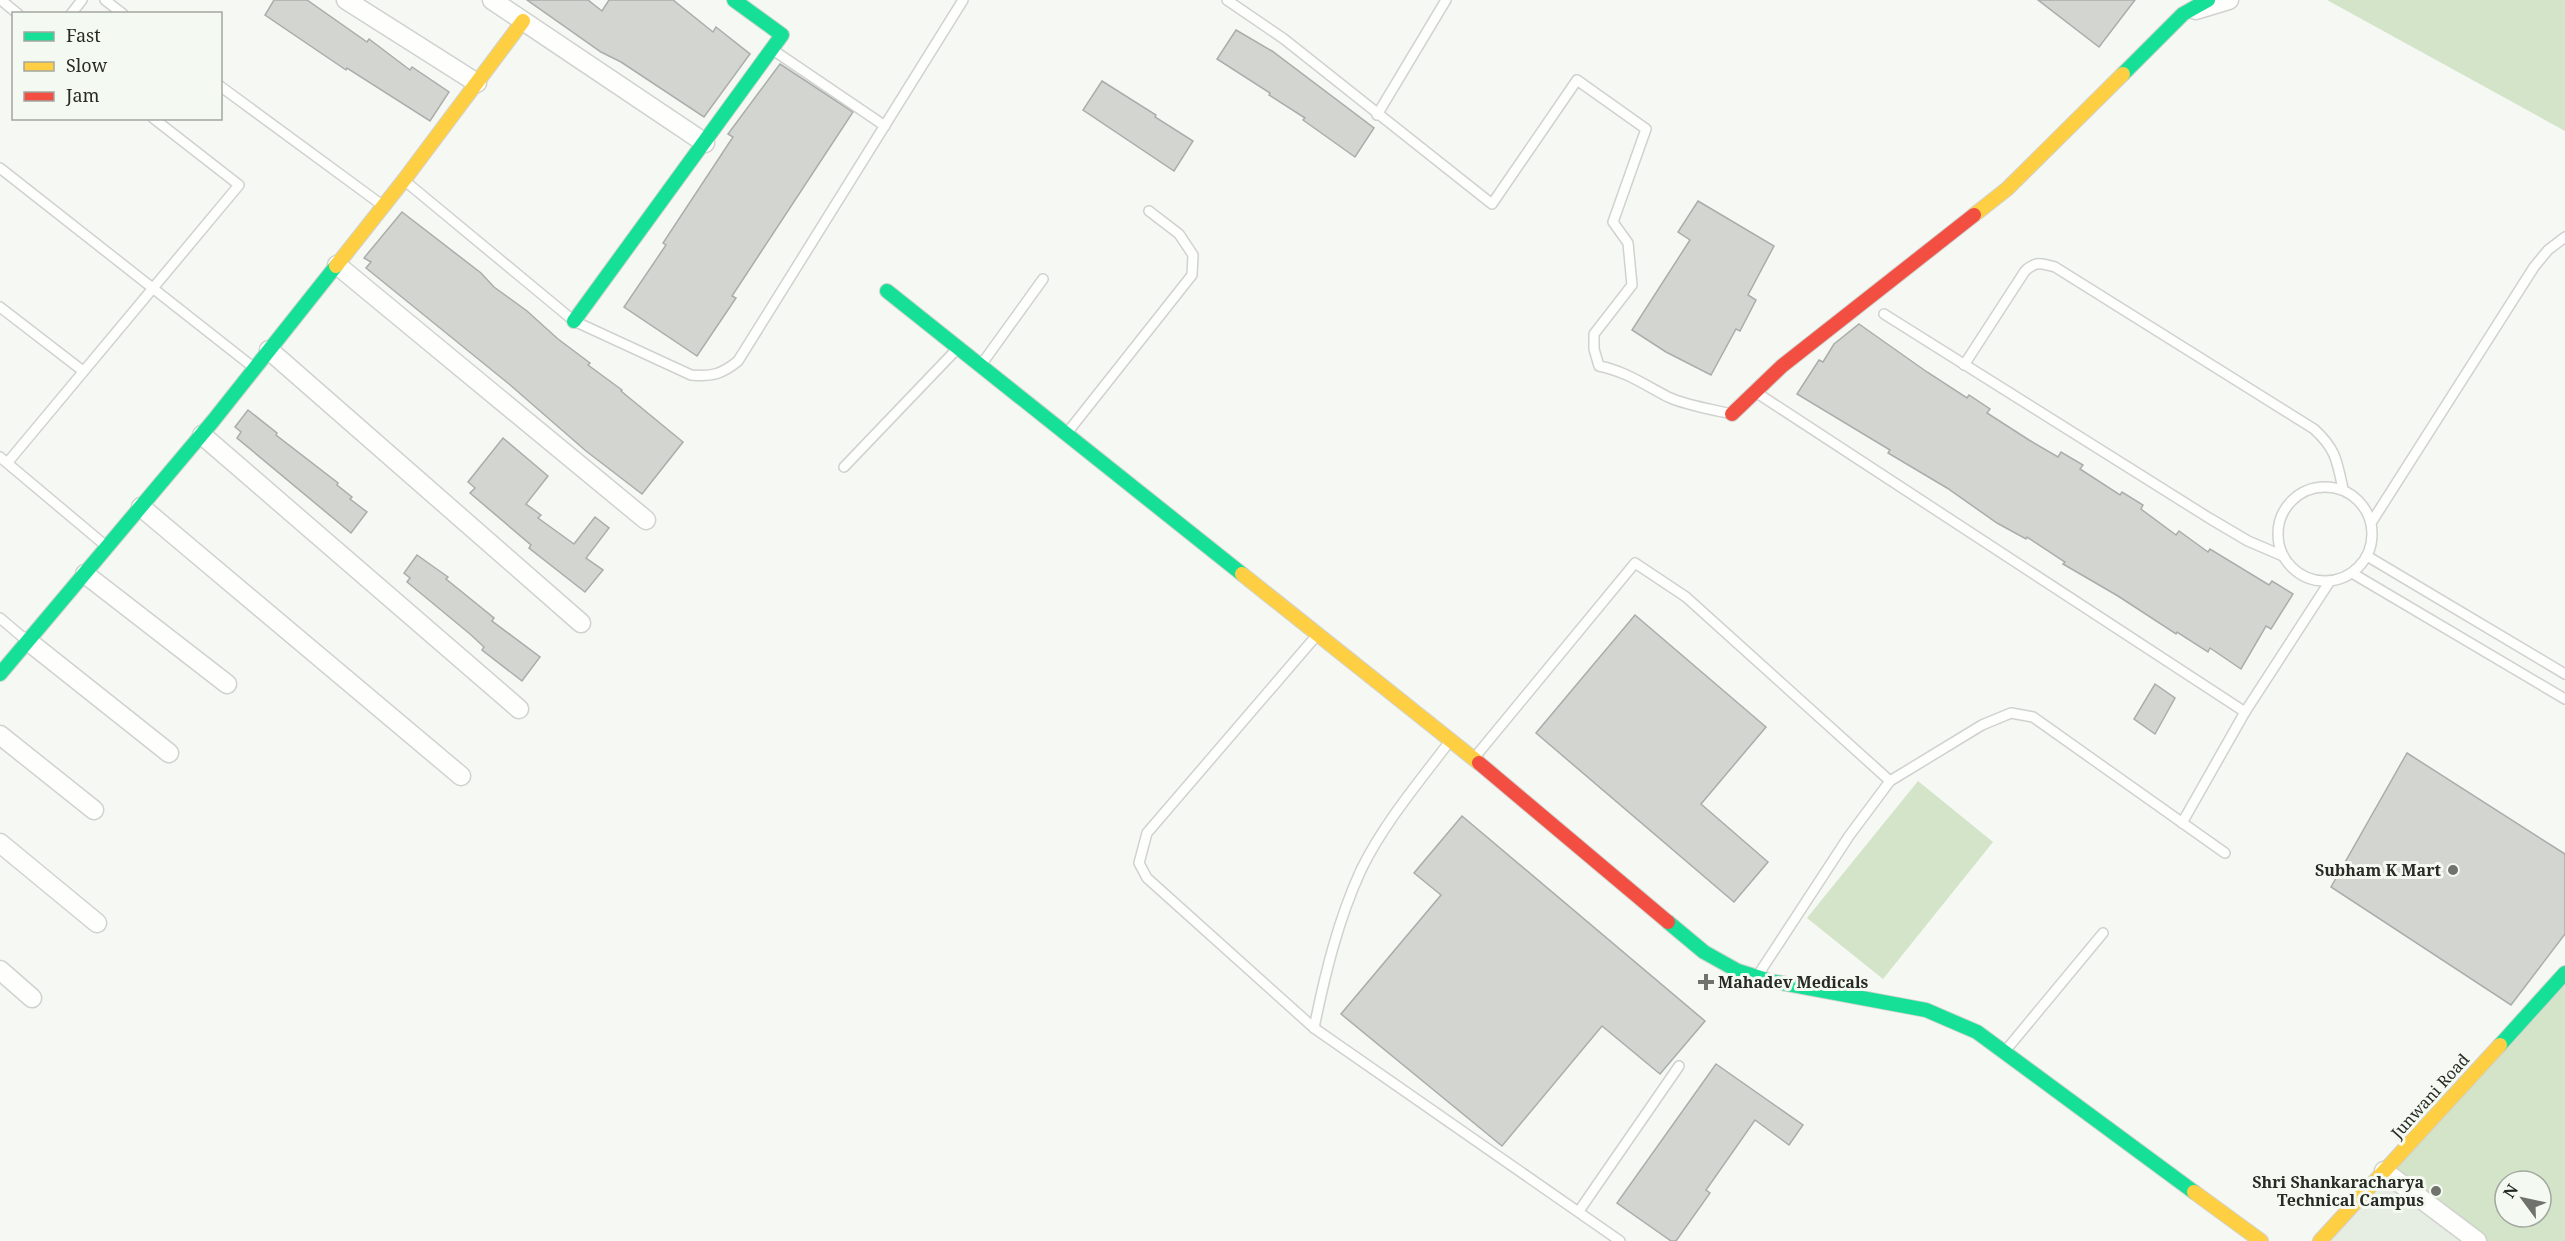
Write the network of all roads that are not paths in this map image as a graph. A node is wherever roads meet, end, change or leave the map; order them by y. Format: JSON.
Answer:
{"nodes":[{"id":1,"x":1,"y":0,"type":"edge"},
{"id":2,"x":105,"y":0,"type":"edge"},
{"id":3,"x":346,"y":0,"type":"edge"},
{"id":4,"x":492,"y":0,"type":"edge"},
{"id":5,"x":963,"y":0,"type":"edge"},
{"id":6,"x":1227,"y":0,"type":"edge"},
{"id":7,"x":1446,"y":0,"type":"edge"},
{"id":8,"x":2208,"y":0,"type":"edge"},
{"id":9,"x":2229,"y":0,"type":"edge"},
{"id":10,"x":738,"y":1,"type":"edge"},
{"id":11,"x":2180,"y":10,"type":"junction"},
{"id":12,"x":16,"y":12,"type":"edge"},
{"id":13,"x":120,"y":12,"type":"edge"},
{"id":14,"x":523,"y":21,"type":"junction"},
{"id":15,"x":773,"y":50,"type":"junction"},
{"id":16,"x":477,"y":83,"type":"junction"},
{"id":17,"x":222,"y":87,"type":"edge"},
{"id":18,"x":1377,"y":115,"type":"junction"},
{"id":19,"x":156,"y":120,"type":"edge"},
{"id":20,"x":885,"y":126,"type":"junction"},
{"id":21,"x":705,"y":143,"type":"junction"},
{"id":22,"x":0,"y":168,"type":"edge"},
{"id":23,"x":405,"y":180,"type":"junction"},
{"id":24,"x":384,"y":206,"type":"junction"},
{"id":25,"x":1149,"y":211,"type":"dead end"},
{"id":26,"x":2565,"y":237,"type":"edge"},
{"id":27,"x":337,"y":265,"type":"junction"},
{"id":28,"x":1043,"y":279,"type":"dead end"},
{"id":29,"x":152,"y":288,"type":"junction"},
{"id":30,"x":887,"y":291,"type":"dead end"},
{"id":31,"x":0,"y":307,"type":"edge"},
{"id":32,"x":1884,"y":314,"type":"dead end"},
{"id":33,"x":574,"y":321,"type":"junction"},
{"id":34,"x":959,"y":347,"type":"junction"},
{"id":35,"x":270,"y":350,"type":"junction"},
{"id":36,"x":981,"y":364,"type":"junction"},
{"id":37,"x":1964,"y":365,"type":"junction"},
{"id":38,"x":255,"y":369,"type":"junction"},
{"id":39,"x":83,"y":371,"type":"junction"},
{"id":40,"x":1754,"y":391,"type":"junction"},
{"id":41,"x":1732,"y":414,"type":"joint"},
{"id":42,"x":1067,"y":433,"type":"junction"},
{"id":43,"x":202,"y":435,"type":"junction"},
{"id":44,"x":4,"y":459,"type":"edge"},
{"id":45,"x":844,"y":467,"type":"dead end"},
{"id":46,"x":2343,"y":489,"type":"junction"},
{"id":47,"x":141,"y":507,"type":"junction"},
{"id":48,"x":646,"y":520,"type":"dead end"},
{"id":49,"x":2372,"y":523,"type":"junction"},
{"id":50,"x":107,"y":547,"type":"junction"},
{"id":51,"x":2283,"y":556,"type":"junction"},
{"id":52,"x":2367,"y":556,"type":"junction"},
{"id":53,"x":2352,"y":573,"type":"junction"},
{"id":54,"x":85,"y":574,"type":"junction"},
{"id":55,"x":2330,"y":581,"type":"junction"},
{"id":56,"x":0,"y":618,"type":"edge"},
{"id":57,"x":581,"y":623,"type":"dead end"},
{"id":58,"x":1318,"y":633,"type":"junction"},
{"id":59,"x":28,"y":641,"type":"junction"},
{"id":60,"x":0,"y":674,"type":"edge"},
{"id":61,"x":2565,"y":674,"type":"edge"},
{"id":62,"x":227,"y":684,"type":"dead end"},
{"id":63,"x":2565,"y":699,"type":"edge"},
{"id":64,"x":519,"y":709,"type":"dead end"},
{"id":65,"x":2245,"y":712,"type":"junction"},
{"id":66,"x":0,"y":735,"type":"edge"},
{"id":67,"x":1451,"y":740,"type":"junction"},
{"id":68,"x":169,"y":753,"type":"dead end"},
{"id":69,"x":1474,"y":759,"type":"junction"},
{"id":70,"x":460,"y":777,"type":"dead end"},
{"id":71,"x":1890,"y":781,"type":"junction"},
{"id":72,"x":94,"y":810,"type":"dead end"},
{"id":73,"x":2182,"y":823,"type":"junction"},
{"id":74,"x":0,"y":843,"type":"edge"},
{"id":75,"x":2225,"y":853,"type":"dead end"},
{"id":76,"x":97,"y":923,"type":"dead end"},
{"id":77,"x":2103,"y":933,"type":"dead end"},
{"id":78,"x":0,"y":970,"type":"edge"},
{"id":79,"x":2565,"y":973,"type":"edge"},
{"id":80,"x":1757,"y":977,"type":"junction"},
{"id":81,"x":32,"y":998,"type":"dead end"},
{"id":82,"x":1314,"y":1028,"type":"junction"},
{"id":83,"x":2005,"y":1052,"type":"junction"},
{"id":84,"x":1679,"y":1066,"type":"dead end"},
{"id":85,"x":2384,"y":1171,"type":"junction"},
{"id":86,"x":1579,"y":1212,"type":"junction"},
{"id":87,"x":1620,"y":1241,"type":"edge"},
{"id":88,"x":2261,"y":1241,"type":"edge"},
{"id":89,"x":2320,"y":1241,"type":"edge"},
{"id":90,"x":2477,"y":1241,"type":"edge"}],
"edges":[{"from":1,"to":12,"type":"lane"},
{"from":2,"to":13,"type":"lane"},
{"from":3,"to":16,"type":"street"},
{"from":4,"to":14,"type":"street"},
{"from":5,"to":20,"type":"lane"},
{"from":6,"to":18,"type":"lane"},
{"from":7,"to":18,"type":"lane"},
{"from":8,"to":11,"type":"street"},
{"from":9,"to":11,"type":"street"},
{"from":10,"to":15,"type":"street"},
{"from":11,"to":40,"type":"street"},
{"from":14,"to":16,"type":"street"},
{"from":14,"to":21,"type":"street"},
{"from":15,"to":20,"type":"lane"},
{"from":15,"to":21,"type":"street"},
{"from":16,"to":23,"type":"street"},
{"from":17,"to":24,"type":"lane"},
{"from":18,"to":41,"type":"lane"},
{"from":19,"to":29,"type":"lane"},
{"from":20,"to":33,"type":"lane"},
{"from":21,"to":33,"type":"street"},
{"from":22,"to":29,"type":"lane"},
{"from":23,"to":24,"type":"street"},
{"from":23,"to":33,"type":"lane"},
{"from":24,"to":27,"type":"street"},
{"from":25,"to":42,"type":"lane"},
{"from":26,"to":49,"type":"lane"},
{"from":27,"to":35,"type":"street"},
{"from":27,"to":48,"type":"street"},
{"from":28,"to":36,"type":"lane"},
{"from":29,"to":38,"type":"lane"},
{"from":29,"to":39,"type":"lane"},
{"from":30,"to":34,"type":"street"},
{"from":31,"to":39,"type":"lane"},
{"from":32,"to":37,"type":"lane"},
{"from":34,"to":36,"type":"street"},
{"from":34,"to":45,"type":"lane"},
{"from":35,"to":38,"type":"street"},
{"from":35,"to":57,"type":"street"},
{"from":36,"to":42,"type":"street"},
{"from":37,"to":46,"type":"lane"},
{"from":37,"to":51,"type":"lane"},
{"from":38,"to":43,"type":"street"},
{"from":39,"to":44,"type":"lane"},
{"from":40,"to":41,"type":"street"},
{"from":40,"to":65,"type":"lane"},
{"from":42,"to":58,"type":"street"},
{"from":43,"to":47,"type":"street"},
{"from":43,"to":64,"type":"street"},
{"from":44,"to":50,"type":"lane"},
{"from":46,"to":49,"type":"lane"},
{"from":46,"to":51,"type":"lane"},
{"from":47,"to":50,"type":"street"},
{"from":47,"to":70,"type":"street"},
{"from":49,"to":52,"type":"lane"},
{"from":50,"to":54,"type":"street"},
{"from":51,"to":55,"type":"lane"},
{"from":52,"to":53,"type":"lane"},
{"from":52,"to":61,"type":"lane"},
{"from":53,"to":55,"type":"lane"},
{"from":53,"to":63,"type":"lane"},
{"from":54,"to":59,"type":"street"},
{"from":54,"to":62,"type":"street"},
{"from":55,"to":65,"type":"lane"},
{"from":56,"to":59,"type":"lane"},
{"from":58,"to":67,"type":"street"},
{"from":58,"to":82,"type":"lane"},
{"from":59,"to":60,"type":"street"},
{"from":59,"to":68,"type":"street"},
{"from":65,"to":73,"type":"lane"},
{"from":66,"to":72,"type":"street"},
{"from":67,"to":69,"type":"street"},
{"from":67,"to":82,"type":"lane"},
{"from":69,"to":71,"type":"lane"},
{"from":69,"to":80,"type":"street"},
{"from":71,"to":73,"type":"lane"},
{"from":71,"to":80,"type":"lane"},
{"from":73,"to":75,"type":"lane"},
{"from":74,"to":76,"type":"street"},
{"from":77,"to":83,"type":"lane"},
{"from":78,"to":81,"type":"street"},
{"from":79,"to":85,"type":"street","name":"Junwani Road"},
{"from":80,"to":83,"type":"street"},
{"from":82,"to":86,"type":"lane"},
{"from":83,"to":88,"type":"street"},
{"from":84,"to":86,"type":"lane"},
{"from":85,"to":89,"type":"street","name":"Junwani Road"},
{"from":85,"to":90,"type":"street"},
{"from":86,"to":87,"type":"lane"}]}
